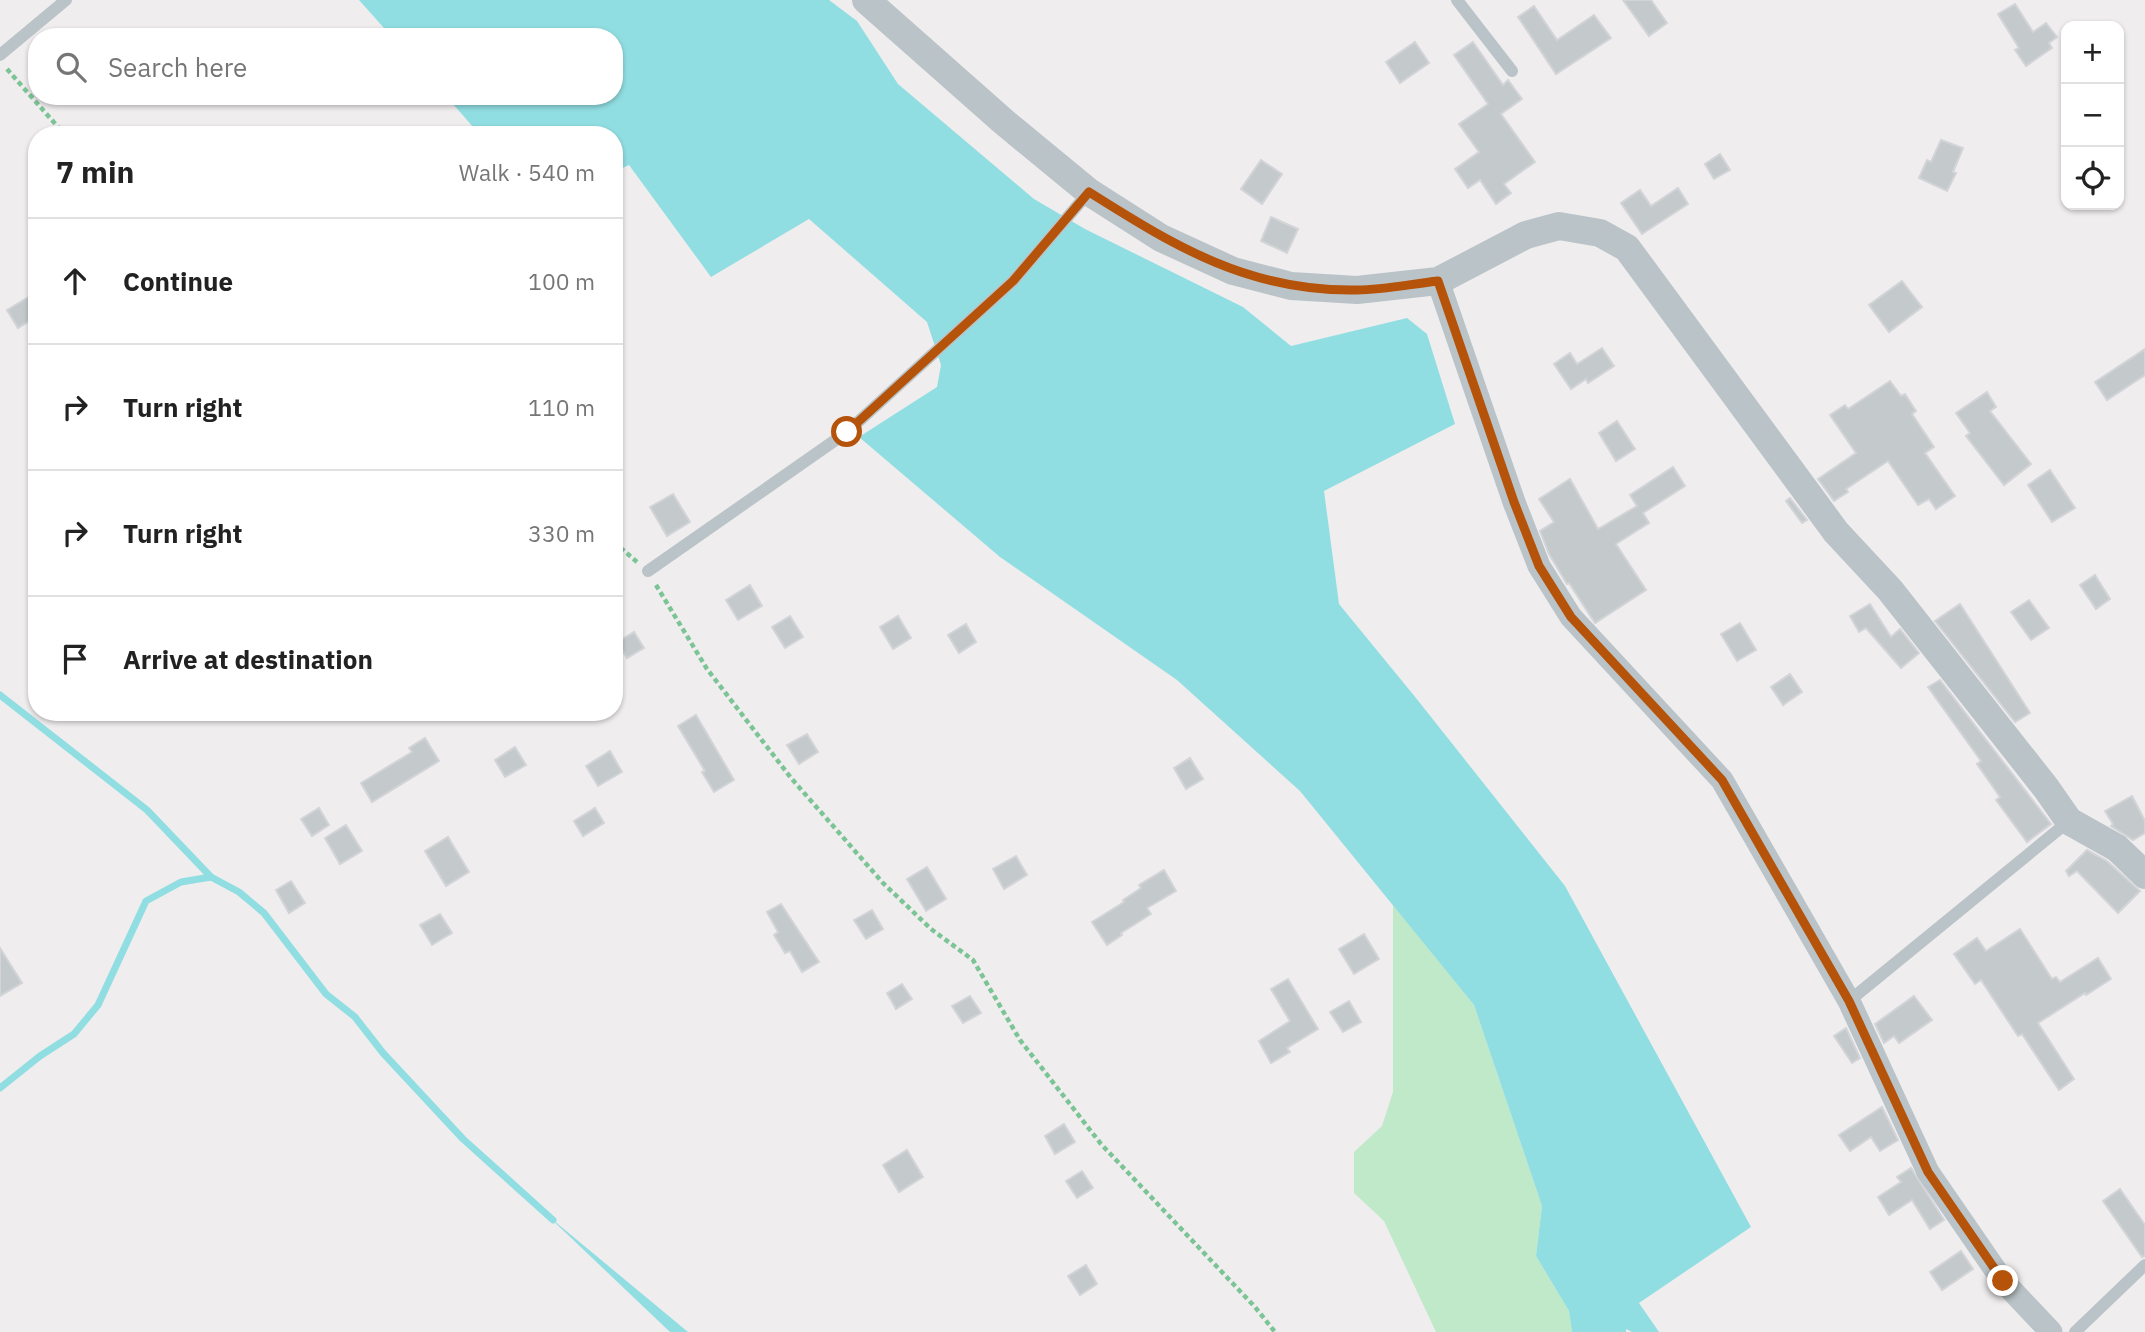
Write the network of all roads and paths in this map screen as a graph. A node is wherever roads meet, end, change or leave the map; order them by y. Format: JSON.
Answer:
{"nodes":[{"id":1,"x":66,"y":0,"type":"edge"},
{"id":2,"x":866,"y":0,"type":"edge"},
{"id":3,"x":1457,"y":0,"type":"edge"},
{"id":4,"x":34,"y":28,"type":"edge"},
{"id":5,"x":28,"y":33,"type":"edge"},
{"id":6,"x":0,"y":58,"type":"edge"},
{"id":7,"x":1512,"y":71,"type":"dead end"},
{"id":8,"x":28,"y":91,"type":"edge"},
{"id":9,"x":40,"y":105,"type":"edge"},
{"id":10,"x":57,"y":126,"type":"edge"},
{"id":11,"x":1089,"y":192,"type":"junction"},
{"id":12,"x":1438,"y":281,"type":"junction"},
{"id":13,"x":623,"y":550,"type":"edge"},
{"id":14,"x":648,"y":571,"type":"junction"},
{"id":15,"x":2069,"y":821,"type":"junction"},
{"id":16,"x":2145,"y":875,"type":"edge"},
{"id":17,"x":1849,"y":1001,"type":"junction"},
{"id":18,"x":2145,"y":1265,"type":"edge"},
{"id":19,"x":1275,"y":1332,"type":"edge"},
{"id":20,"x":2051,"y":1332,"type":"edge"},
{"id":21,"x":2075,"y":1332,"type":"edge"}],
"edges":[{"from":1,"to":4,"type":"lane"},
{"from":2,"to":11,"type":"street"},
{"from":3,"to":7,"type":"lane"},
{"from":5,"to":6,"type":"lane"},
{"from":6,"to":8,"type":"path"},
{"from":9,"to":10,"type":"path"},
{"from":11,"to":12,"type":"street"},
{"from":11,"to":14,"type":"lane"},
{"from":12,"to":15,"type":"street"},
{"from":12,"to":17,"type":"street"},
{"from":13,"to":14,"type":"path"},
{"from":14,"to":19,"type":"path"},
{"from":15,"to":16,"type":"street"},
{"from":15,"to":17,"type":"lane"},
{"from":17,"to":20,"type":"street"},
{"from":18,"to":21,"type":"lane"}]}
